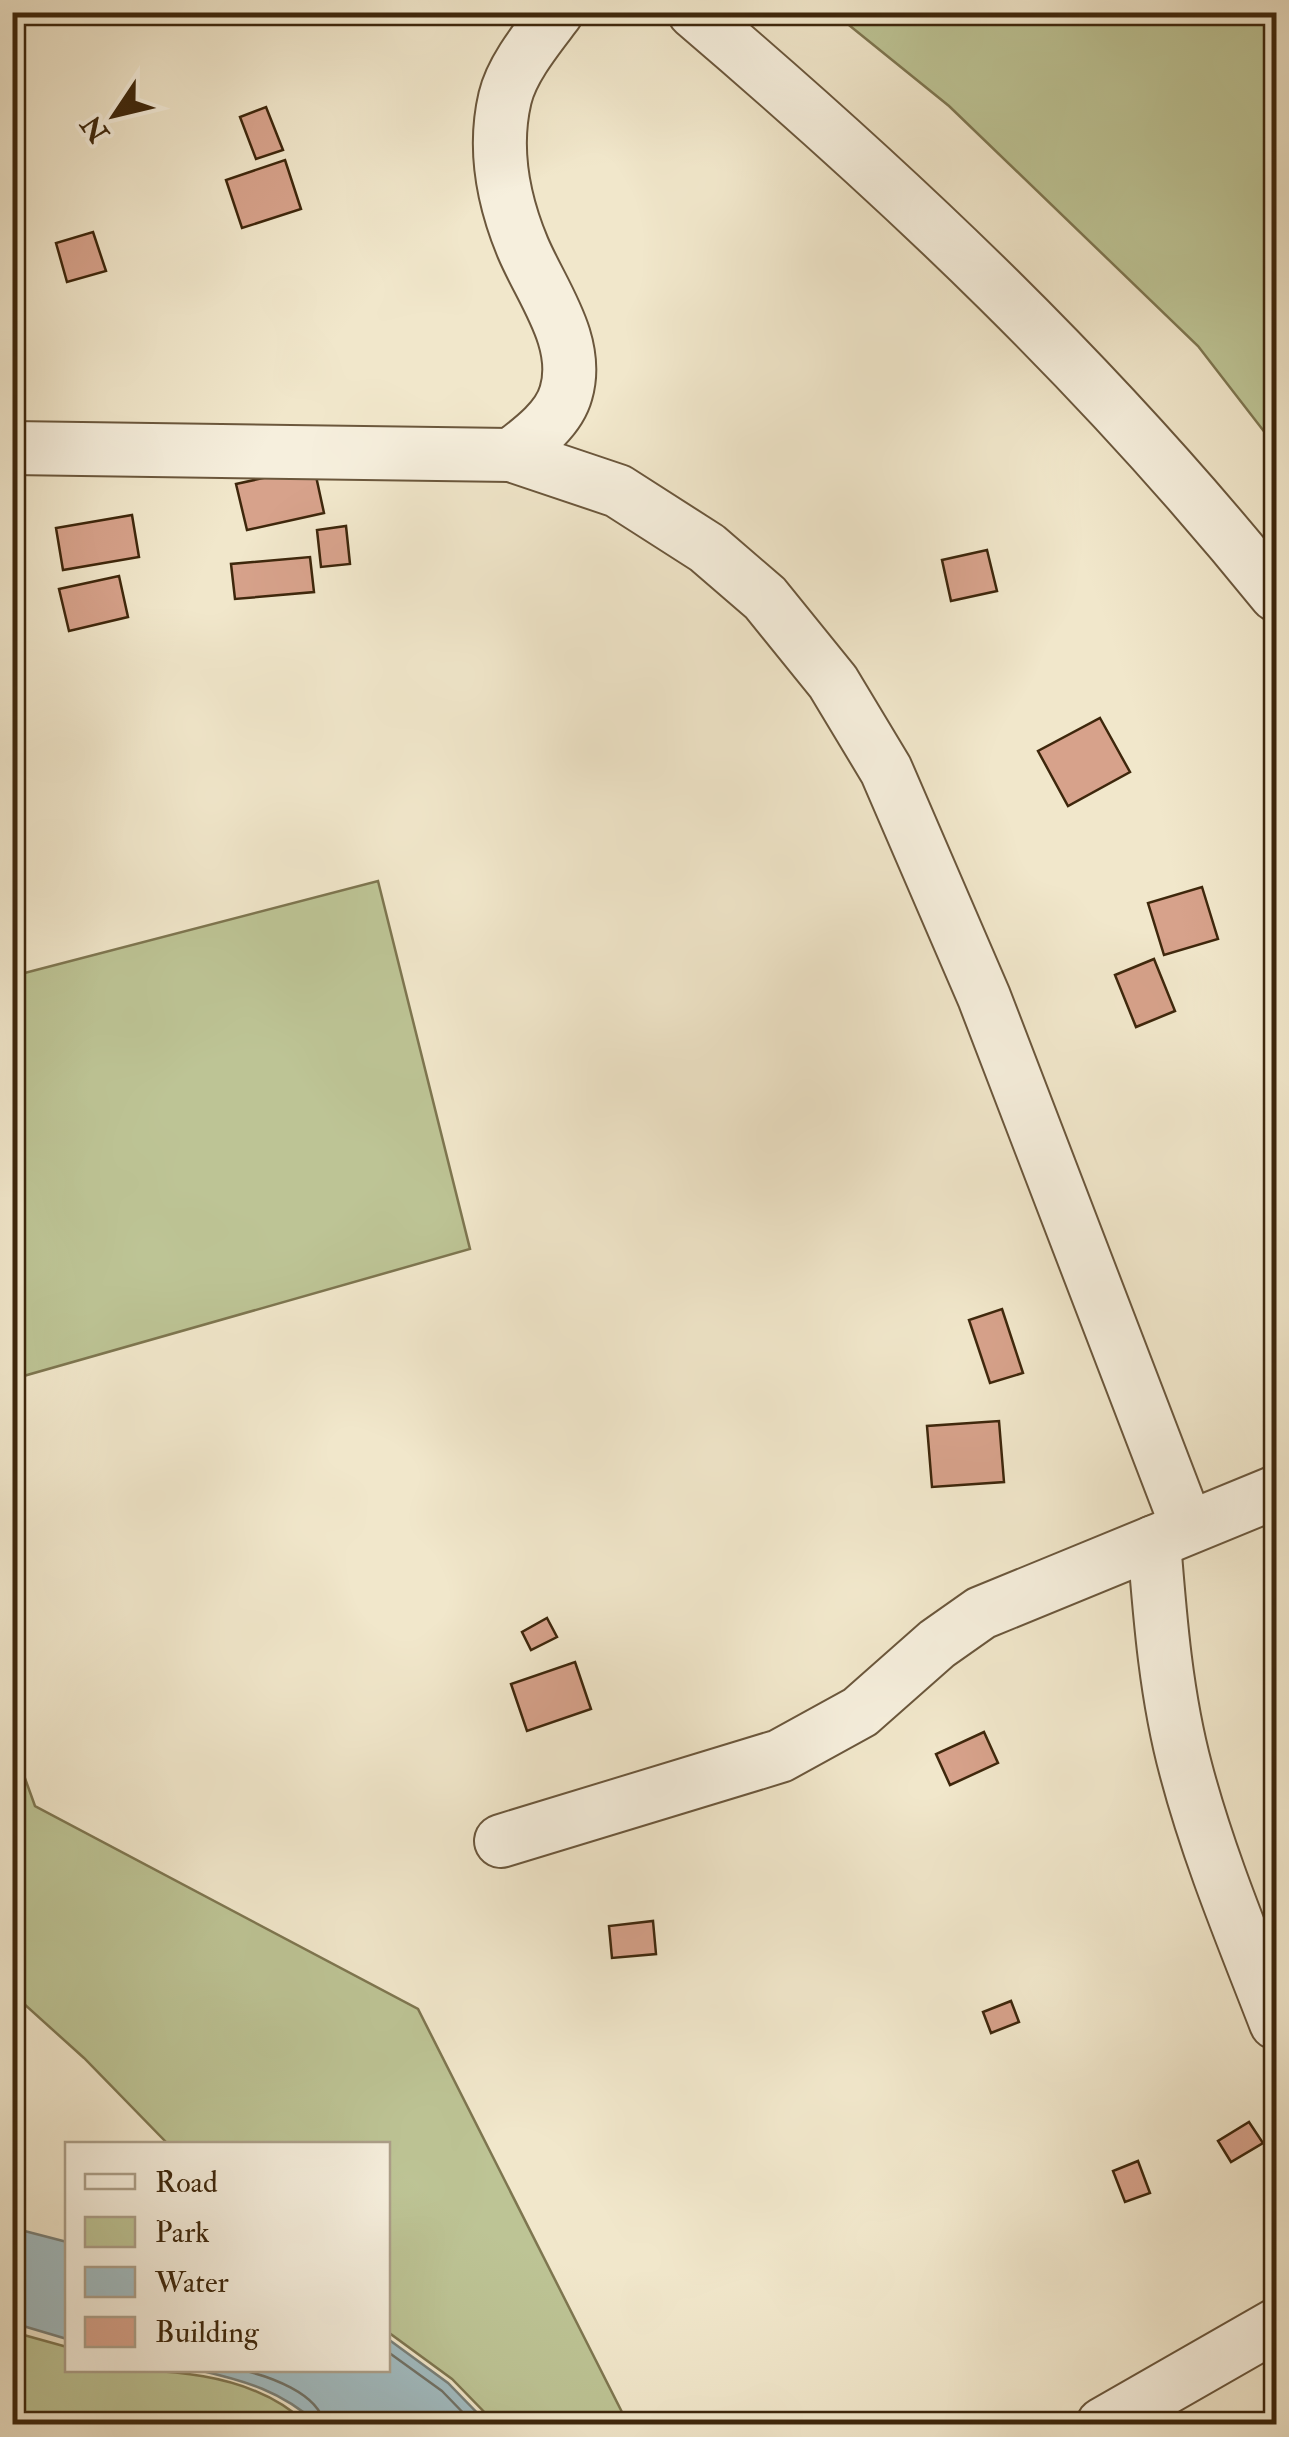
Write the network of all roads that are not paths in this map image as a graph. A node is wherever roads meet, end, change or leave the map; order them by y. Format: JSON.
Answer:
{"nodes":[{"id":1,"x":557,"y":12,"type":"edge"},
{"id":2,"x":694,"y":12,"type":"edge"},
{"id":3,"x":12,"y":448,"type":"edge"},
{"id":4,"x":511,"y":456,"type":"junction"},
{"id":5,"x":1276,"y":595,"type":"edge"},
{"id":6,"x":1276,"y":1492,"type":"edge"},
{"id":7,"x":1170,"y":1534,"type":"junction"},
{"id":8,"x":501,"y":1841,"type":"dead end"},
{"id":9,"x":1276,"y":2023,"type":"edge"},
{"id":10,"x":1276,"y":2325,"type":"edge"},
{"id":11,"x":1103,"y":2424,"type":"edge"}],
"edges":[{"from":1,"to":4,"type":"street"},
{"from":2,"to":5,"type":"street"},
{"from":3,"to":4,"type":"street"},
{"from":4,"to":7,"type":"street"},
{"from":6,"to":7,"type":"street"},
{"from":7,"to":8,"type":"street"},
{"from":7,"to":9,"type":"street"},
{"from":10,"to":11,"type":"street"}]}
